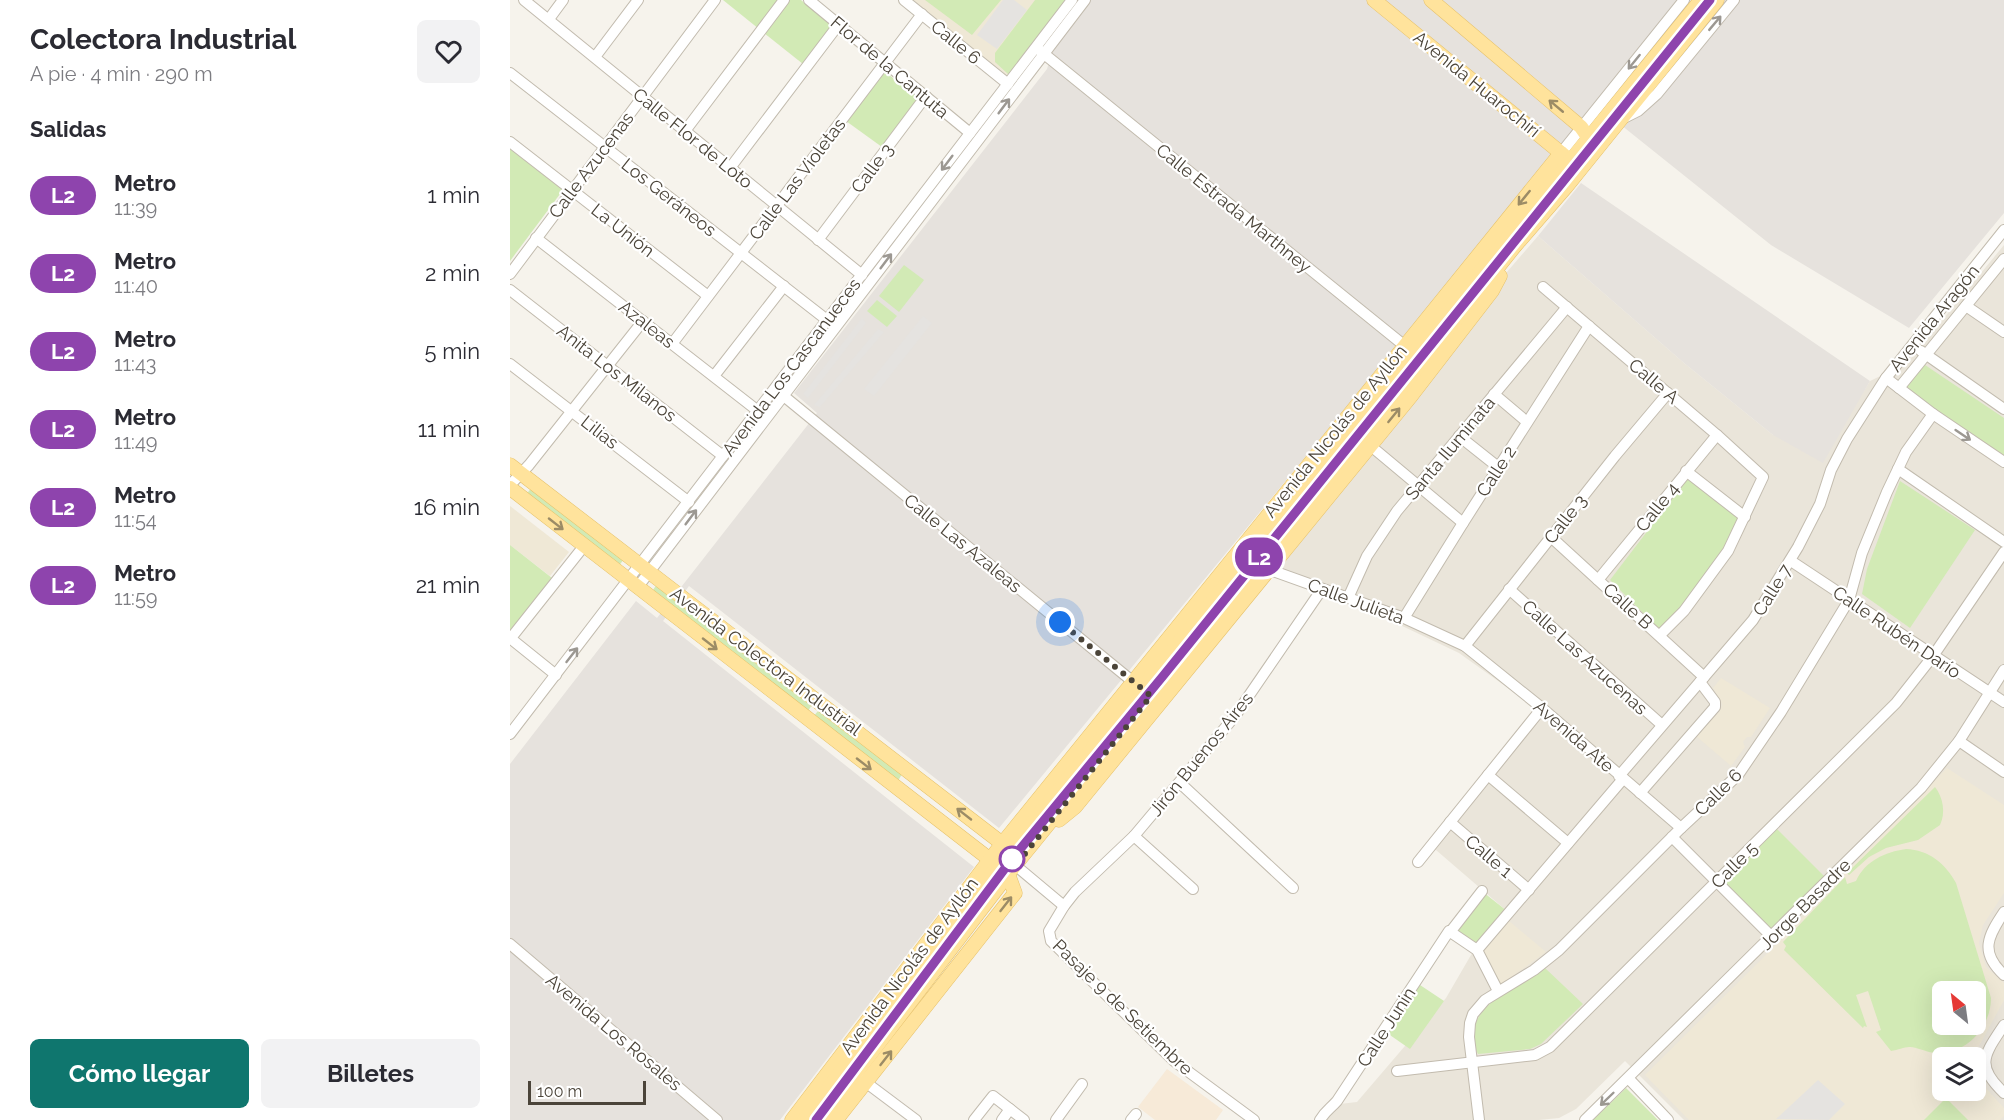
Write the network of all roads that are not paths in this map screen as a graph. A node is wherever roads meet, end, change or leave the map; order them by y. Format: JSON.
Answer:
{"nodes":[{"id":1,"x":524,"y":0,"type":"edge"},
{"id":2,"x":563,"y":0,"type":"edge"},
{"id":3,"x":638,"y":0,"type":"edge"},
{"id":4,"x":715,"y":0,"type":"edge"},
{"id":5,"x":784,"y":0,"type":"edge"},
{"id":6,"x":809,"y":0,"type":"edge"},
{"id":7,"x":904,"y":0,"type":"edge"},
{"id":8,"x":1072,"y":0,"type":"edge"},
{"id":9,"x":1085,"y":0,"type":"edge"},
{"id":10,"x":1374,"y":0,"type":"edge"},
{"id":11,"x":1431,"y":0,"type":"edge"},
{"id":12,"x":1684,"y":0,"type":"edge"},
{"id":13,"x":1701,"y":0,"type":"edge"},
{"id":14,"x":1717,"y":0,"type":"edge"},
{"id":15,"x":1734,"y":0,"type":"edge"},
{"id":16,"x":922,"y":14,"type":"junction"},
{"id":17,"x":549,"y":19,"type":"junction"},
{"id":18,"x":838,"y":24,"type":"junction"},
{"id":19,"x":1040,"y":50,"type":"junction"},
{"id":20,"x":1658,"y":52,"type":"junction"},
{"id":21,"x":595,"y":57,"type":"junction"},
{"id":22,"x":885,"y":63,"type":"junction"},
{"id":23,"x":510,"y":73,"type":"edge"},
{"id":24,"x":1008,"y":84,"type":"junction"},
{"id":25,"x":926,"y":96,"type":"junction"},
{"id":26,"x":643,"y":97,"type":"junction"},
{"id":27,"x":1620,"y":120,"type":"junction"},
{"id":28,"x":685,"y":131,"type":"junction"},
{"id":29,"x":970,"y":134,"type":"junction"},
{"id":30,"x":1590,"y":136,"type":"junction"},
{"id":31,"x":510,"y":142,"type":"edge"},
{"id":32,"x":605,"y":147,"type":"junction"},
{"id":33,"x":1570,"y":161,"type":"junction"},
{"id":34,"x":730,"y":168,"type":"junction"},
{"id":35,"x":572,"y":191,"type":"junction"},
{"id":36,"x":777,"y":206,"type":"junction"},
{"id":37,"x":2004,"y":230,"type":"edge"},
{"id":38,"x":536,"y":238,"type":"junction"},
{"id":39,"x":818,"y":240,"type":"junction"},
{"id":40,"x":741,"y":253,"type":"junction"},
{"id":41,"x":2004,"y":259,"type":"edge"},
{"id":42,"x":510,"y":274,"type":"edge"},
{"id":43,"x":862,"y":275,"type":"junction"},
{"id":44,"x":784,"y":286,"type":"junction"},
{"id":45,"x":1543,"y":287,"type":"dead end"},
{"id":46,"x":510,"y":290,"type":"edge"},
{"id":47,"x":708,"y":297,"type":"junction"},
{"id":48,"x":1966,"y":306,"type":"junction"},
{"id":49,"x":1567,"y":307,"type":"junction"},
{"id":50,"x":827,"y":320,"type":"junction"},
{"id":51,"x":643,"y":321,"type":"junction"},
{"id":52,"x":1589,"y":326,"type":"junction"},
{"id":53,"x":2004,"y":332,"type":"edge"},
{"id":54,"x":672,"y":344,"type":"junction"},
{"id":55,"x":1912,"y":345,"type":"junction"},
{"id":56,"x":1926,"y":355,"type":"junction"},
{"id":57,"x":1418,"y":357,"type":"junction"},
{"id":58,"x":510,"y":364,"type":"edge"},
{"id":59,"x":608,"y":365,"type":"junction"},
{"id":60,"x":714,"y":376,"type":"junction"},
{"id":61,"x":1886,"y":378,"type":"junction"},
{"id":62,"x":1899,"y":388,"type":"junction"},
{"id":63,"x":779,"y":393,"type":"junction"},
{"id":64,"x":1668,"y":393,"type":"junction"},
{"id":65,"x":1494,"y":394,"type":"junction"},
{"id":66,"x":2004,"y":409,"type":"edge"},
{"id":67,"x":572,"y":411,"type":"junction"},
{"id":68,"x":758,"y":411,"type":"junction"},
{"id":69,"x":1934,"y":414,"type":"junction"},
{"id":70,"x":1527,"y":422,"type":"junction"},
{"id":71,"x":1717,"y":435,"type":"junction"},
{"id":72,"x":1459,"y":436,"type":"junction"},
{"id":73,"x":1366,"y":441,"type":"junction"},
{"id":74,"x":723,"y":456,"type":"junction"},
{"id":75,"x":2004,"y":462,"type":"edge"},
{"id":76,"x":1498,"y":467,"type":"junction"},
{"id":77,"x":1898,"y":468,"type":"junction"},
{"id":78,"x":515,"y":470,"type":"edge"},
{"id":79,"x":1686,"y":471,"type":"junction"},
{"id":80,"x":1419,"y":486,"type":"junction"},
{"id":81,"x":510,"y":487,"type":"edge"},
{"id":82,"x":689,"y":502,"type":"junction"},
{"id":83,"x":1745,"y":517,"type":"junction"},
{"id":84,"x":1462,"y":522,"type":"junction"},
{"id":85,"x":1551,"y":537,"type":"junction"},
{"id":86,"x":2004,"y":542,"type":"edge"},
{"id":87,"x":584,"y":546,"type":"junction"},
{"id":88,"x":2004,"y":552,"type":"edge"},
{"id":89,"x":1246,"y":560,"type":"junction"},
{"id":90,"x":1791,"y":561,"type":"junction"},
{"id":91,"x":645,"y":568,"type":"junction"},
{"id":92,"x":1264,"y":568,"type":"junction"},
{"id":93,"x":1598,"y":580,"type":"junction"},
{"id":94,"x":633,"y":584,"type":"junction"},
{"id":95,"x":1322,"y":589,"type":"junction"},
{"id":96,"x":1509,"y":590,"type":"junction"},
{"id":97,"x":1348,"y":598,"type":"junction"},
{"id":98,"x":1849,"y":600,"type":"junction"},
{"id":99,"x":1404,"y":618,"type":"junction"},
{"id":100,"x":1660,"y":635,"type":"junction"},
{"id":101,"x":511,"y":638,"type":"edge"},
{"id":102,"x":1465,"y":646,"type":"junction"},
{"id":103,"x":1933,"y":656,"type":"junction"},
{"id":104,"x":2004,"y":670,"type":"edge"},
{"id":105,"x":556,"y":675,"type":"junction"},
{"id":106,"x":1702,"y":679,"type":"junction"},
{"id":107,"x":1142,"y":689,"type":"junction"},
{"id":108,"x":1989,"y":693,"type":"junction"},
{"id":109,"x":818,"y":701,"type":"junction"},
{"id":110,"x":2004,"y":702,"type":"edge"},
{"id":111,"x":1542,"y":708,"type":"junction"},
{"id":112,"x":510,"y":714,"type":"edge"},
{"id":113,"x":804,"y":717,"type":"junction"},
{"id":114,"x":519,"y":722,"type":"junction"},
{"id":115,"x":1662,"y":725,"type":"junction"},
{"id":116,"x":510,"y":734,"type":"edge"},
{"id":117,"x":1959,"y":741,"type":"junction"},
{"id":118,"x":908,"y":770,"type":"junction"},
{"id":119,"x":2004,"y":772,"type":"edge"},
{"id":120,"x":1488,"y":775,"type":"junction"},
{"id":121,"x":1621,"y":777,"type":"junction"},
{"id":122,"x":1180,"y":783,"type":"junction"},
{"id":123,"x":895,"y":787,"type":"junction"},
{"id":124,"x":1640,"y":793,"type":"junction"},
{"id":125,"x":1450,"y":822,"type":"junction"},
{"id":126,"x":1046,"y":827,"type":"junction"},
{"id":127,"x":1681,"y":828,"type":"junction"},
{"id":128,"x":1134,"y":836,"type":"junction"},
{"id":129,"x":1672,"y":837,"type":"junction"},
{"id":130,"x":1568,"y":843,"type":"junction"},
{"id":131,"x":1006,"y":860,"type":"junction"},
{"id":132,"x":1418,"y":862,"type":"dead end"},
{"id":133,"x":1718,"y":881,"type":"junction"},
{"id":134,"x":1293,"y":888,"type":"dead end"},
{"id":135,"x":1193,"y":889,"type":"dead end"},
{"id":136,"x":1529,"y":890,"type":"junction"},
{"id":137,"x":1482,"y":891,"type":"dead end"},
{"id":138,"x":1064,"y":906,"type":"junction"},
{"id":139,"x":2004,"y":912,"type":"edge"},
{"id":140,"x":1450,"y":931,"type":"junction"},
{"id":141,"x":1772,"y":937,"type":"junction"},
{"id":142,"x":510,"y":944,"type":"edge"},
{"id":143,"x":947,"y":944,"type":"junction"},
{"id":144,"x":1477,"y":950,"type":"junction"},
{"id":145,"x":2004,"y":975,"type":"edge"},
{"id":146,"x":1498,"y":991,"type":"junction"},
{"id":147,"x":2004,"y":1025,"type":"edge"},
{"id":148,"x":1472,"y":1062,"type":"junction"},
{"id":149,"x":1397,"y":1071,"type":"dead end"},
{"id":150,"x":855,"y":1074,"type":"junction"},
{"id":151,"x":1629,"y":1079,"type":"junction"},
{"id":152,"x":866,"y":1083,"type":"junction"},
{"id":153,"x":1082,"y":1084,"type":"dead end"},
{"id":154,"x":2004,"y":1093,"type":"edge"},
{"id":155,"x":1010,"y":1109,"type":"junction"},
{"id":156,"x":717,"y":1120,"type":"edge"},
{"id":157,"x":792,"y":1120,"type":"edge"},
{"id":158,"x":804,"y":1120,"type":"edge"},
{"id":159,"x":820,"y":1120,"type":"edge"},
{"id":160,"x":836,"y":1120,"type":"edge"},
{"id":161,"x":916,"y":1120,"type":"edge"},
{"id":162,"x":974,"y":1120,"type":"edge"},
{"id":163,"x":1002,"y":1120,"type":"edge"},
{"id":164,"x":1024,"y":1120,"type":"edge"},
{"id":165,"x":1056,"y":1120,"type":"edge"},
{"id":166,"x":1254,"y":1120,"type":"edge"},
{"id":167,"x":1320,"y":1120,"type":"edge"},
{"id":168,"x":1479,"y":1120,"type":"edge"},
{"id":169,"x":1585,"y":1120,"type":"edge"},
{"id":170,"x":1668,"y":1120,"type":"edge"}],
"edges":[{"from":1,"to":17,"type":"street","name":"Calle Flor de Loto"},
{"from":2,"to":17,"type":"street"},
{"from":3,"to":21,"type":"street"},
{"from":4,"to":26,"type":"street","name":"Calle Azucenas"},
{"from":5,"to":28,"type":"street"},
{"from":6,"to":18,"type":"street","name":"Flor de la Cantuta"},
{"from":7,"to":16,"type":"street","name":"Calle 6"},
{"from":8,"to":19,"type":"street","name":"Avenida Los Cascanueces"},
{"from":9,"to":19,"type":"street","name":"Avenida Los Cascanueces"},
{"from":10,"to":33,"type":"main road","name":"Avenida Huarochirí"},
{"from":30,"to":11,"type":"main road","name":"Avenida Huarochirí","one_way":true},
{"from":12,"to":20,"type":"street","name":"Avenida Nicolás de Ayllón"},
{"from":13,"to":20,"type":"main road","name":"Avenida Nicolás de Ayllón"},
{"from":14,"to":20,"type":"main road","name":"Avenida Nicolás de Ayllón"},
{"from":27,"to":15,"type":"street","name":"Avenida Nicolás de Ayllón","one_way":true},
{"from":16,"to":22,"type":"street","name":"Calle Las Violetas"},
{"from":16,"to":24,"type":"street","name":"Calle 6"},
{"from":17,"to":21,"type":"street","name":"Calle Flor de Loto"},
{"from":18,"to":22,"type":"street","name":"Flor de la Cantuta"},
{"from":18,"to":34,"type":"street"},
{"from":19,"to":24,"type":"street","name":"Avenida Los Cascanueces"},
{"from":19,"to":57,"type":"street","name":"Calle Estrada Marthney"},
{"from":63,"to":19,"type":"street","name":"Avenida Los Cascanueces","one_way":true},
{"from":20,"to":27,"type":"main road","name":"Avenida Nicolás de Ayllón"},
{"from":20,"to":30,"type":"main road","name":"Avenida Nicolás de Ayllón","one_way":true},
{"from":21,"to":26,"type":"street","name":"Calle Flor de Loto"},
{"from":22,"to":25,"type":"street","name":"Flor de la Cantuta"},
{"from":22,"to":36,"type":"street","name":"Calle Las Violetas"},
{"from":23,"to":32,"type":"street","name":"Los Geráneos"},
{"from":24,"to":29,"type":"street","name":"Avenida Los Cascanueces"},
{"from":25,"to":29,"type":"street","name":"Flor de la Cantuta"},
{"from":25,"to":39,"type":"street","name":"Calle 3"},
{"from":26,"to":28,"type":"street","name":"Calle Flor de Loto"},
{"from":26,"to":32,"type":"street","name":"Calle Azucenas"},
{"from":27,"to":30,"type":"main road","name":"Avenida Nicolás de Ayllón"},
{"from":28,"to":34,"type":"street","name":"Calle Flor de Loto"},
{"from":29,"to":43,"type":"street","name":"Avenida Los Cascanueces","one_way":true},
{"from":30,"to":33,"type":"main road","name":"Avenida Nicolás de Ayllón"},
{"from":31,"to":35,"type":"street","name":"La Unión"},
{"from":32,"to":35,"type":"street","name":"Calle Azucenas"},
{"from":32,"to":40,"type":"street","name":"Los Geráneos"},
{"from":33,"to":57,"type":"main road","name":"Avenida Nicolás de Ayllón","one_way":true},
{"from":33,"to":57,"type":"main road","name":"Avenida Nicolás de Ayllón"},
{"from":34,"to":36,"type":"street","name":"Calle Flor de Loto"},
{"from":35,"to":38,"type":"street","name":"Calle Azucenas"},
{"from":35,"to":47,"type":"street","name":"La Unión"},
{"from":36,"to":39,"type":"street","name":"Calle Flor de Loto"},
{"from":36,"to":40,"type":"street","name":"Calle Las Violetas"},
{"from":37,"to":55,"type":"street","name":"Avenida Aragón"},
{"from":38,"to":42,"type":"street","name":"Calle Azucenas"},
{"from":38,"to":51,"type":"street","name":"Azaleas"},
{"from":39,"to":43,"type":"street","name":"Calle Flor de Loto"},
{"from":40,"to":44,"type":"street","name":"Los Geráneos"},
{"from":40,"to":47,"type":"street","name":"Calle Las Violetas"},
{"from":41,"to":48,"type":"street","name":"Avenida Aragón"},
{"from":43,"to":50,"type":"street","name":"Avenida Los Cascanueces"},
{"from":44,"to":50,"type":"street","name":"Los Geráneos"},
{"from":44,"to":60,"type":"street"},
{"from":45,"to":49,"type":"street","name":"Calle A"},
{"from":46,"to":59,"type":"street","name":"Anita Los Milanos"},
{"from":47,"to":54,"type":"street","name":"Calle Las Violetas"},
{"from":48,"to":53,"type":"street"},
{"from":48,"to":56,"type":"street","name":"Avenida Aragón"},
{"from":49,"to":52,"type":"street","name":"Calle A"},
{"from":49,"to":65,"type":"street","name":"Santa Iluminata"},
{"from":50,"to":63,"type":"street","name":"Avenida Los Cascanueces"},
{"from":51,"to":54,"type":"street","name":"Azaleas"},
{"from":51,"to":59,"type":"street"},
{"from":52,"to":64,"type":"street","name":"Calle A"},
{"from":52,"to":70,"type":"street","name":"Calle 2"},
{"from":54,"to":60,"type":"street","name":"Azaleas"},
{"from":55,"to":56,"type":"street"},
{"from":55,"to":61,"type":"street","name":"Avenida Aragón"},
{"from":56,"to":62,"type":"street","name":"Avenida Aragón"},
{"from":56,"to":66,"type":"street"},
{"from":73,"to":57,"type":"main road","name":"Avenida Nicolás de Ayllón","one_way":true},
{"from":57,"to":89,"type":"main road","name":"Avenida Nicolás de Ayllón"},
{"from":57,"to":107,"type":"main road","name":"Avenida Nicolás de Ayllón"},
{"from":58,"to":67,"type":"street","name":"Lilias"},
{"from":59,"to":67,"type":"street"},
{"from":59,"to":74,"type":"street","name":"Anita Los Milanos"},
{"from":60,"to":68,"type":"street","name":"Azaleas"},
{"from":61,"to":62,"type":"street"},
{"from":61,"to":90,"type":"street","name":"Calle 7"},
{"from":62,"to":69,"type":"street"},
{"from":63,"to":68,"type":"street","name":"Avenida Los Cascanueces"},
{"from":91,"to":63,"type":"street","name":"Avenida Los Cascanueces","one_way":true},
{"from":63,"to":107,"type":"street","name":"Calle Las Azaleas"},
{"from":64,"to":71,"type":"street","name":"Calle A"},
{"from":64,"to":85,"type":"street","name":"Calle 3"},
{"from":65,"to":70,"type":"street"},
{"from":65,"to":72,"type":"street","name":"Santa Iluminata"},
{"from":67,"to":78,"type":"street"},
{"from":67,"to":82,"type":"street","name":"Lilias"},
{"from":68,"to":74,"type":"street","name":"Avenida Los Cascanueces"},
{"from":69,"to":75,"type":"street","one_way":true},
{"from":69,"to":77,"type":"street","name":"Calle 6"},
{"from":70,"to":76,"type":"street","name":"Calle 2"},
{"from":71,"to":79,"type":"street","name":"Calle 4"},
{"from":71,"to":83,"type":"street","name":"Calle A"},
{"from":72,"to":76,"type":"street"},
{"from":72,"to":80,"type":"street","name":"Santa Iluminata"},
{"from":73,"to":80,"type":"street"},
{"from":73,"to":92,"type":"main road","name":"Avenida Nicolás de Ayllón"},
{"from":74,"to":82,"type":"street","name":"Avenida Los Cascanueces"},
{"from":76,"to":84,"type":"street","name":"Calle 2"},
{"from":77,"to":86,"type":"street"},
{"from":77,"to":98,"type":"street","name":"Calle 6"},
{"from":78,"to":81,"type":"street"},
{"from":78,"to":91,"type":"main road","name":"Avenida Colectora Industrial"},
{"from":79,"to":83,"type":"street"},
{"from":79,"to":93,"type":"street","name":"Calle 4"},
{"from":80,"to":84,"type":"street"},
{"from":80,"to":97,"type":"street","name":"Santa Iluminata"},
{"from":81,"to":87,"type":"main road","name":"Avenida Colectora Industrial","one_way":true},
{"from":82,"to":91,"type":"street","name":"Avenida Los Cascanueces"},
{"from":83,"to":100,"type":"street"},
{"from":84,"to":99,"type":"street","name":"Calle 2"},
{"from":85,"to":93,"type":"street","name":"Calle B"},
{"from":85,"to":96,"type":"street","name":"Calle 3"},
{"from":87,"to":94,"type":"main road","name":"Avenida Colectora Industrial"},
{"from":87,"to":101,"type":"street"},
{"from":88,"to":103,"type":"street","name":"Calle 5"},
{"from":89,"to":92,"type":"street","name":"Calle Julieta"},
{"from":89,"to":107,"type":"main road","name":"Avenida Nicolás de Ayllón"},
{"from":90,"to":98,"type":"street","name":"Calle Rubén Darío"},
{"from":90,"to":106,"type":"street","name":"Calle 7"},
{"from":91,"to":94,"type":"street","name":"Avenida Los Cascanueces"},
{"from":91,"to":109,"type":"main road","name":"Avenida Colectora Industrial"},
{"from":92,"to":95,"type":"street","name":"Calle Julieta"},
{"from":92,"to":107,"type":"main road","name":"Avenida Nicolás de Ayllón"},
{"from":92,"to":126,"type":"main road"},
{"from":93,"to":100,"type":"street","name":"Calle B"},
{"from":105,"to":94,"type":"street","name":"Avenida Los Cascanueces","one_way":true},
{"from":94,"to":113,"type":"main road","name":"Avenida Colectora Industrial","one_way":true},
{"from":95,"to":97,"type":"street","name":"Calle Julieta"},
{"from":95,"to":122,"type":"street","name":"Jirón Buenos Aires"},
{"from":96,"to":102,"type":"street","name":"Calle 3"},
{"from":96,"to":115,"type":"street","name":"Calle Las Azucenas"},
{"from":97,"to":99,"type":"street","name":"Calle Julieta"},
{"from":98,"to":103,"type":"street","name":"Calle Rubén Darío"},
{"from":98,"to":127,"type":"street","name":"Calle 6"},
{"from":99,"to":102,"type":"street","name":"Calle Julieta"},
{"from":100,"to":106,"type":"street","name":"Calle B"},
{"from":101,"to":105,"type":"street"},
{"from":102,"to":111,"type":"street","name":"Avenida Ate"},
{"from":103,"to":108,"type":"street","name":"Calle Rubén Darío"},
{"from":103,"to":133,"type":"street","name":"Calle 5"},
{"from":104,"to":108,"type":"street","name":"Jorge Basadre"},
{"from":105,"to":114,"type":"street","name":"Avenida Los Cascanueces"},
{"from":106,"to":115,"type":"street","name":"Calle 7"},
{"from":106,"to":124,"type":"street","name":"Calle B"},
{"from":107,"to":126,"type":"main road","name":"Avenida Nicolás de Ayllón"},
{"from":107,"to":131,"type":"main road","name":"Avenida Nicolás de Ayllón"},
{"from":108,"to":110,"type":"street","name":"Calle Rubén Darío"},
{"from":108,"to":117,"type":"street","name":"Jorge Basadre"},
{"from":109,"to":113,"type":"main road"},
{"from":109,"to":118,"type":"main road","name":"Avenida Colectora Industrial"},
{"from":111,"to":120,"type":"street"},
{"from":111,"to":121,"type":"street","name":"Avenida Ate"},
{"from":112,"to":114,"type":"street"},
{"from":113,"to":123,"type":"main road","name":"Avenida Colectora Industrial","one_way":true},
{"from":114,"to":116,"type":"street","name":"Avenida Los Cascanueces"},
{"from":115,"to":121,"type":"street","name":"Calle 7"},
{"from":117,"to":119,"type":"street"},
{"from":117,"to":141,"type":"street","name":"Jorge Basadre"},
{"from":118,"to":123,"type":"main road"},
{"from":131,"to":118,"type":"main road","name":"Avenida Colectora Industrial","one_way":true},
{"from":120,"to":125,"type":"street"},
{"from":120,"to":130,"type":"street"},
{"from":121,"to":124,"type":"street","name":"Avenida Ate"},
{"from":121,"to":130,"type":"street","name":"Calle 7"},
{"from":122,"to":128,"type":"street","name":"Jirón Buenos Aires"},
{"from":122,"to":134,"type":"street"},
{"from":123,"to":131,"type":"main road","name":"Avenida Colectora Industrial"},
{"from":124,"to":127,"type":"street","name":"Avenida Ate"},
{"from":125,"to":132,"type":"street"},
{"from":125,"to":136,"type":"street","name":"Calle 1"},
{"from":126,"to":131,"type":"main road","name":"Avenida Nicolás de Ayllón"},
{"from":127,"to":129,"type":"street","name":"Calle 6"},
{"from":128,"to":135,"type":"street"},
{"from":128,"to":138,"type":"street","name":"Jirón Buenos Aires"},
{"from":129,"to":133,"type":"street"},
{"from":129,"to":146,"type":"street","name":"Calle 6"},
{"from":130,"to":136,"type":"street","name":"Calle 7"},
{"from":131,"to":138,"type":"street"},
{"from":131,"to":143,"type":"main road","name":"Avenida Nicolás de Ayllón"},
{"from":152,"to":131,"type":"main road","name":"Avenida Nicolás de Ayllón","one_way":true},
{"from":131,"to":157,"type":"main road","name":"Avenida Nicolás de Ayllón"},
{"from":133,"to":141,"type":"street"},
{"from":133,"to":148,"type":"street","name":"Calle 5"},
{"from":136,"to":144,"type":"street","name":"Calle 7"},
{"from":137,"to":140,"type":"street","name":"Calle Junin"},
{"from":138,"to":166,"type":"street","name":"Pasaje 9 de Setiembre"},
{"from":139,"to":145,"type":"street"},
{"from":140,"to":144,"type":"street"},
{"from":140,"to":167,"type":"street","name":"Calle Junin"},
{"from":141,"to":151,"type":"street","name":"Jorge Basadre"},
{"from":142,"to":156,"type":"street","name":"Avenida Los Rosales"},
{"from":143,"to":150,"type":"main road","name":"Avenida Nicolás de Ayllón"},
{"from":143,"to":158,"type":"main road","name":"Avenida Nicolás de Ayllón"},
{"from":144,"to":146,"type":"street"},
{"from":146,"to":148,"type":"street","name":"Calle 6"},
{"from":147,"to":154,"type":"street"},
{"from":148,"to":149,"type":"street","name":"Calle 5"},
{"from":148,"to":168,"type":"street","name":"Calle 6"},
{"from":150,"to":152,"type":"street"},
{"from":150,"to":159,"type":"main road","name":"Avenida Nicolás de Ayllón"},
{"from":151,"to":169,"type":"street","name":"Jorge Basadre","one_way":true},
{"from":151,"to":170,"type":"street"},
{"from":152,"to":160,"type":"main road","name":"Avenida Nicolás de Ayllón"},
{"from":152,"to":161,"type":"street"},
{"from":153,"to":165,"type":"street"},
{"from":155,"to":162,"type":"street"},
{"from":155,"to":163,"type":"street"},
{"from":155,"to":164,"type":"street"}]}
